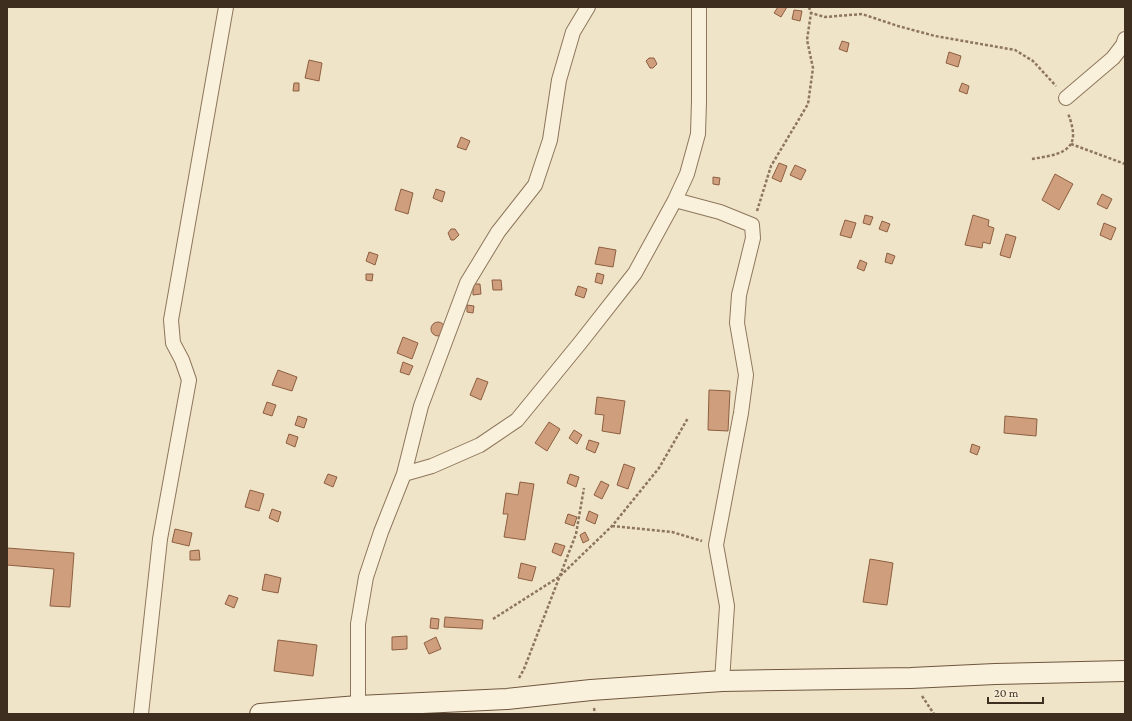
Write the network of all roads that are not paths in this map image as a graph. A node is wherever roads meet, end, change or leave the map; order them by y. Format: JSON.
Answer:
{"nodes":[{"id":1,"x":226,"y":7,"type":"edge"},
{"id":2,"x":588,"y":7,"type":"edge"},
{"id":3,"x":699,"y":7,"type":"edge"},
{"id":4,"x":1125,"y":39,"type":"edge"},
{"id":5,"x":1066,"y":98,"type":"road end"},
{"id":6,"x":675,"y":200,"type":"junction"},
{"id":7,"x":404,"y":474,"type":"junction"},
{"id":8,"x":1125,"y":671,"type":"edge"},
{"id":9,"x":722,"y":681,"type":"junction"},
{"id":10,"x":357,"y":710,"type":"edge"},
{"id":11,"x":141,"y":714,"type":"edge"},
{"id":12,"x":260,"y":714,"type":"edge"}],
"edges":[{"from":1,"to":11,"type":"street"},
{"from":2,"to":7,"type":"street"},
{"from":3,"to":6,"type":"street"},
{"from":4,"to":5,"type":"street"},
{"from":6,"to":7,"type":"street"},
{"from":6,"to":9,"type":"street"},
{"from":7,"to":10,"type":"street"},
{"from":8,"to":9,"type":"street"},
{"from":9,"to":10,"type":"street"},
{"from":10,"to":12,"type":"street"}]}
